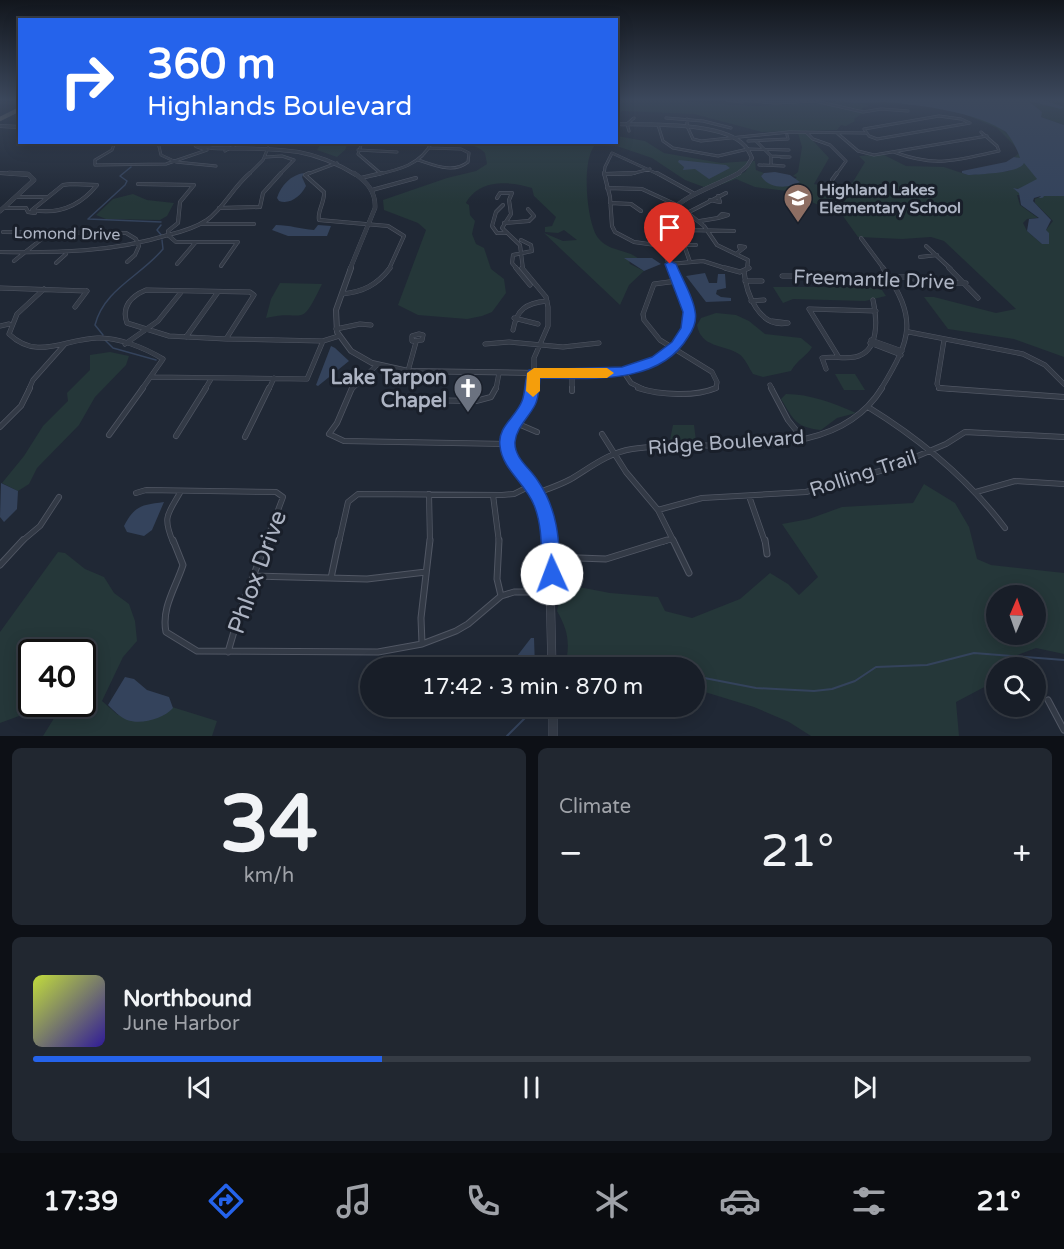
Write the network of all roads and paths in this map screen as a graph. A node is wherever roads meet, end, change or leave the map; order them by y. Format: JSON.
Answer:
{"nodes":[{"id":1,"x":661,"y":134,"type":"edge"},
{"id":2,"x":691,"y":134,"type":"edge"},
{"id":3,"x":720,"y":134,"type":"edge"},
{"id":4,"x":770,"y":134,"type":"edge"},
{"id":5,"x":808,"y":134,"type":"edge"},
{"id":6,"x":839,"y":134,"type":"edge"},
{"id":7,"x":868,"y":134,"type":"edge"},
{"id":8,"x":902,"y":134,"type":"edge"},
{"id":9,"x":787,"y":135,"type":"dead end"},
{"id":10,"x":987,"y":136,"type":"joint"},
{"id":11,"x":730,"y":137,"type":"junction"},
{"id":12,"x":748,"y":141,"type":"dead end"},
{"id":13,"x":756,"y":141,"type":"junction"},
{"id":14,"x":115,"y":144,"type":"edge"},
{"id":15,"x":158,"y":144,"type":"edge"},
{"id":16,"x":200,"y":144,"type":"edge"},
{"id":17,"x":201,"y":144,"type":"edge"},
{"id":18,"x":238,"y":144,"type":"edge"},
{"id":19,"x":361,"y":144,"type":"edge"},
{"id":20,"x":431,"y":144,"type":"edge"},
{"id":21,"x":268,"y":148,"type":"junction"},
{"id":22,"x":430,"y":148,"type":"junction"},
{"id":23,"x":764,"y":148,"type":"junction"},
{"id":24,"x":748,"y":149,"type":"junction"},
{"id":25,"x":207,"y":150,"type":"junction"},
{"id":26,"x":227,"y":150,"type":"junction"},
{"id":27,"x":358,"y":150,"type":"junction"},
{"id":28,"x":789,"y":150,"type":"dead end"},
{"id":29,"x":397,"y":152,"type":"dead end"},
{"id":30,"x":893,"y":152,"type":"junction"},
{"id":31,"x":771,"y":156,"type":"junction"},
{"id":32,"x":266,"y":157,"type":"junction"},
{"id":33,"x":781,"y":157,"type":"dead end"},
{"id":34,"x":418,"y":160,"type":"junction"},
{"id":35,"x":176,"y":162,"type":"junction"},
{"id":36,"x":337,"y":163,"type":"junction"},
{"id":37,"x":759,"y":165,"type":"dead end"},
{"id":38,"x":216,"y":166,"type":"dead end"},
{"id":39,"x":650,"y":169,"type":"junction"},
{"id":40,"x":0,"y":173,"type":"edge"},
{"id":41,"x":380,"y":173,"type":"junction"},
{"id":42,"x":604,"y":174,"type":"junction"},
{"id":43,"x":360,"y":178,"type":"junction"},
{"id":44,"x":416,"y":178,"type":"dead end"},
{"id":45,"x":832,"y":180,"type":"dead end"},
{"id":46,"x":138,"y":184,"type":"dead end"},
{"id":47,"x":607,"y":188,"type":"junction"},
{"id":48,"x":372,"y":190,"type":"junction"},
{"id":49,"x":693,"y":193,"type":"junction"},
{"id":50,"x":726,"y":193,"type":"dead end"},
{"id":51,"x":16,"y":197,"type":"junction"},
{"id":52,"x":46,"y":197,"type":"junction"},
{"id":53,"x":497,"y":198,"type":"dead end"},
{"id":54,"x":610,"y":203,"type":"junction"},
{"id":55,"x":503,"y":205,"type":"dead end"},
{"id":56,"x":675,"y":205,"type":"junction"},
{"id":57,"x":219,"y":208,"type":"junction"},
{"id":58,"x":2,"y":209,"type":"edge"},
{"id":59,"x":528,"y":209,"type":"dead end"},
{"id":60,"x":641,"y":211,"type":"dead end"},
{"id":61,"x":688,"y":212,"type":"junction"},
{"id":62,"x":57,"y":213,"type":"dead end"},
{"id":63,"x":718,"y":218,"type":"dead end"},
{"id":64,"x":700,"y":221,"type":"junction"},
{"id":65,"x":369,"y":223,"type":"junction"},
{"id":66,"x":504,"y":223,"type":"junction"},
{"id":67,"x":200,"y":224,"type":"junction"},
{"id":68,"x":254,"y":224,"type":"dead end"},
{"id":69,"x":734,"y":231,"type":"dead end"},
{"id":70,"x":3,"y":232,"type":"dead end"},
{"id":71,"x":709,"y":232,"type":"junction"},
{"id":72,"x":505,"y":233,"type":"junction"},
{"id":73,"x":685,"y":233,"type":"dead end"},
{"id":74,"x":48,"y":234,"type":"junction"},
{"id":75,"x":169,"y":236,"type":"junction"},
{"id":76,"x":861,"y":238,"type":"dead end"},
{"id":77,"x":521,"y":240,"type":"dead end"},
{"id":78,"x":195,"y":242,"type":"junction"},
{"id":79,"x":139,"y":244,"type":"junction"},
{"id":80,"x":696,"y":245,"type":"dead end"},
{"id":81,"x":663,"y":246,"type":"junction"},
{"id":82,"x":926,"y":246,"type":"dead end"},
{"id":83,"x":740,"y":249,"type":"dead end"},
{"id":84,"x":0,"y":252,"type":"edge"},
{"id":85,"x":24,"y":253,"type":"junction"},
{"id":86,"x":522,"y":253,"type":"junction"},
{"id":87,"x":67,"y":254,"type":"junction"},
{"id":88,"x":736,"y":254,"type":"junction"},
{"id":89,"x":938,"y":255,"type":"junction"},
{"id":90,"x":920,"y":257,"type":"dead end"},
{"id":91,"x":14,"y":261,"type":"dead end"},
{"id":92,"x":126,"y":262,"type":"dead end"},
{"id":93,"x":690,"y":262,"type":"junction"},
{"id":94,"x":56,"y":263,"type":"dead end"},
{"id":95,"x":177,"y":264,"type":"dead end"},
{"id":96,"x":670,"y":264,"type":"junction"},
{"id":97,"x":221,"y":266,"type":"dead end"},
{"id":98,"x":744,"y":271,"type":"junction"},
{"id":99,"x":782,"y":276,"type":"dead end"},
{"id":100,"x":887,"y":276,"type":"junction"},
{"id":101,"x":677,"y":281,"type":"junction"},
{"id":102,"x":745,"y":281,"type":"junction"},
{"id":103,"x":762,"y":281,"type":"dead end"},
{"id":104,"x":966,"y":283,"type":"junction"},
{"id":105,"x":530,"y":285,"type":"dead end"},
{"id":106,"x":0,"y":288,"type":"edge"},
{"id":107,"x":44,"y":290,"type":"junction"},
{"id":108,"x":182,"y":291,"type":"junction"},
{"id":109,"x":219,"y":292,"type":"junction"},
{"id":110,"x":342,"y":294,"type":"junction"},
{"id":111,"x":254,"y":295,"type":"joint"},
{"id":112,"x":978,"y":298,"type":"dead end"},
{"id":113,"x":764,"y":300,"type":"dead end"},
{"id":114,"x":873,"y":300,"type":"dead end"},
{"id":115,"x":547,"y":301,"type":"junction"},
{"id":116,"x":751,"y":301,"type":"junction"},
{"id":117,"x":75,"y":307,"type":"dead end"},
{"id":118,"x":876,"y":311,"type":"junction"},
{"id":119,"x":514,"y":318,"type":"junction"},
{"id":120,"x":772,"y":321,"type":"dead end"},
{"id":121,"x":9,"y":324,"type":"junction"},
{"id":122,"x":538,"y":324,"type":"dead end"},
{"id":123,"x":371,"y":325,"type":"dead end"},
{"id":124,"x":0,"y":326,"type":"edge"},
{"id":125,"x":146,"y":329,"type":"junction"},
{"id":126,"x":336,"y":329,"type":"junction"},
{"id":127,"x":513,"y":330,"type":"dead end"},
{"id":128,"x":909,"y":332,"type":"junction"},
{"id":129,"x":339,"y":336,"type":"junction"},
{"id":130,"x":186,"y":338,"type":"junction"},
{"id":131,"x":226,"y":339,"type":"junction"},
{"id":132,"x":944,"y":340,"type":"junction"},
{"id":133,"x":322,"y":341,"type":"junction"},
{"id":134,"x":417,"y":342,"type":"dead end"},
{"id":135,"x":870,"y":342,"type":"junction"},
{"id":136,"x":599,"y":343,"type":"dead end"},
{"id":137,"x":65,"y":344,"type":"junction"},
{"id":138,"x":124,"y":344,"type":"junction"},
{"id":139,"x":485,"y":344,"type":"dead end"},
{"id":140,"x":540,"y":345,"type":"junction"},
{"id":141,"x":673,"y":349,"type":"junction"},
{"id":142,"x":901,"y":353,"type":"junction"},
{"id":143,"x":838,"y":356,"type":"junction"},
{"id":144,"x":377,"y":365,"type":"junction"},
{"id":145,"x":825,"y":369,"type":"dead end"},
{"id":146,"x":408,"y":371,"type":"junction"},
{"id":147,"x":623,"y":371,"type":"junction"},
{"id":148,"x":499,"y":373,"type":"junction"},
{"id":149,"x":534,"y":373,"type":"junction"},
{"id":150,"x":572,"y":374,"type":"junction"},
{"id":151,"x":150,"y":377,"type":"junction"},
{"id":152,"x":212,"y":378,"type":"junction"},
{"id":153,"x":274,"y":378,"type":"junction"},
{"id":154,"x":1064,"y":384,"type":"edge"},
{"id":155,"x":770,"y":385,"type":"dead end"},
{"id":156,"x":572,"y":391,"type":"dead end"},
{"id":157,"x":407,"y":397,"type":"dead end"},
{"id":158,"x":1064,"y":397,"type":"edge"},
{"id":159,"x":868,"y":407,"type":"junction"},
{"id":160,"x":515,"y":422,"type":"junction"},
{"id":161,"x":0,"y":427,"type":"edge"},
{"id":162,"x":537,"y":432,"type":"dead end"},
{"id":163,"x":602,"y":434,"type":"dead end"},
{"id":164,"x":109,"y":435,"type":"dead end"},
{"id":165,"x":177,"y":436,"type":"dead end"},
{"id":166,"x":245,"y":437,"type":"dead end"},
{"id":167,"x":1064,"y":437,"type":"edge"},
{"id":168,"x":802,"y":439,"type":"junction"},
{"id":169,"x":507,"y":444,"type":"junction"},
{"id":170,"x":929,"y":452,"type":"junction"},
{"id":171,"x":615,"y":453,"type":"junction"},
{"id":172,"x":1064,"y":484,"type":"edge"},
{"id":173,"x":532,"y":485,"type":"junction"},
{"id":174,"x":181,"y":491,"type":"junction"},
{"id":175,"x":976,"y":492,"type":"junction"},
{"id":176,"x":136,"y":493,"type":"dead end"},
{"id":177,"x":537,"y":493,"type":"junction"},
{"id":178,"x":429,"y":494,"type":"junction"},
{"id":179,"x":493,"y":495,"type":"junction"},
{"id":180,"x":749,"y":496,"type":"junction"},
{"id":181,"x":59,"y":497,"type":"dead end"},
{"id":182,"x":658,"y":510,"type":"junction"},
{"id":183,"x":1005,"y":528,"type":"dead end"},
{"id":184,"x":672,"y":539,"type":"junction"},
{"id":185,"x":767,"y":554,"type":"dead end"},
{"id":186,"x":551,"y":557,"type":"junction"},
{"id":187,"x":0,"y":565,"type":"edge"},
{"id":188,"x":426,"y":572,"type":"junction"},
{"id":189,"x":689,"y":573,"type":"dead end"},
{"id":190,"x":253,"y":576,"type":"junction"},
{"id":191,"x":331,"y":578,"type":"junction"},
{"id":192,"x":552,"y":592,"type":"junction"},
{"id":193,"x":501,"y":596,"type":"junction"},
{"id":194,"x":422,"y":644,"type":"junction"},
{"id":195,"x":228,"y":652,"type":"junction"},
{"id":196,"x":552,"y":657,"type":"edge"},
{"id":197,"x":1047,"y":700,"type":"dead end"},
{"id":198,"x":553,"y":717,"type":"edge"},
{"id":199,"x":1064,"y":730,"type":"edge"},
{"id":200,"x":553,"y":736,"type":"edge"}],
"edges":[{"from":1,"to":24,"type":"street"},
{"from":2,"to":11,"type":"street"},
{"from":3,"to":11,"type":"street"},
{"from":4,"to":11,"type":"street"},
{"from":5,"to":45,"type":"street"},
{"from":6,"to":30,"type":"street"},
{"from":7,"to":8,"type":"street"},
{"from":9,"to":13,"type":"street"},
{"from":10,"to":30,"type":"street"},
{"from":10,"to":30,"type":"street"},
{"from":11,"to":24,"type":"street"},
{"from":12,"to":13,"type":"street"},
{"from":13,"to":23,"type":"street"},
{"from":14,"to":35,"type":"street"},
{"from":15,"to":35,"type":"street"},
{"from":16,"to":25,"type":"street"},
{"from":17,"to":26,"type":"street"},
{"from":18,"to":26,"type":"street"},
{"from":19,"to":27,"type":"street"},
{"from":20,"to":22,"type":"street"},
{"from":21,"to":26,"type":"street"},
{"from":21,"to":32,"type":"street"},
{"from":21,"to":36,"type":"street"},
{"from":22,"to":34,"type":"street"},
{"from":22,"to":34,"type":"street"},
{"from":23,"to":24,"type":"street"},
{"from":23,"to":28,"type":"street"},
{"from":23,"to":31,"type":"street"},
{"from":24,"to":49,"type":"street"},
{"from":25,"to":26,"type":"street"},
{"from":25,"to":35,"type":"street"},
{"from":27,"to":29,"type":"street"},
{"from":27,"to":41,"type":"street"},
{"from":31,"to":33,"type":"street"},
{"from":31,"to":37,"type":"street"},
{"from":32,"to":57,"type":"street"},
{"from":32,"to":57,"type":"street"},
{"from":34,"to":41,"type":"street"},
{"from":35,"to":38,"type":"street"},
{"from":36,"to":43,"type":"street"},
{"from":36,"to":65,"type":"street"},
{"from":39,"to":42,"type":"street"},
{"from":39,"to":42,"type":"street"},
{"from":39,"to":49,"type":"street"},
{"from":40,"to":51,"type":"street"},
{"from":41,"to":43,"type":"street"},
{"from":42,"to":47,"type":"street"},
{"from":43,"to":48,"type":"street"},
{"from":44,"to":48,"type":"street"},
{"from":46,"to":75,"type":"street"},
{"from":47,"to":54,"type":"street"},
{"from":47,"to":56,"type":"street"},
{"from":48,"to":65,"type":"street"},
{"from":49,"to":56,"type":"street"},
{"from":50,"to":61,"type":"street"},
{"from":51,"to":52,"type":"street"},
{"from":51,"to":58,"type":"street"},
{"from":52,"to":52,"type":"street"},
{"from":53,"to":66,"type":"street"},
{"from":54,"to":60,"type":"street"},
{"from":54,"to":81,"type":"street"},
{"from":55,"to":72,"type":"street"},
{"from":56,"to":61,"type":"street"},
{"from":56,"to":81,"type":"street"},
{"from":57,"to":67,"type":"street"},
{"from":58,"to":62,"type":"street"},
{"from":59,"to":66,"type":"street"},
{"from":61,"to":64,"type":"street"},
{"from":63,"to":64,"type":"street"},
{"from":64,"to":71,"type":"street"},
{"from":65,"to":110,"type":"street"},
{"from":65,"to":110,"type":"street"},
{"from":66,"to":72,"type":"street"},
{"from":67,"to":68,"type":"street"},
{"from":67,"to":75,"type":"street"},
{"from":69,"to":71,"type":"street"},
{"from":70,"to":74,"type":"street","name":"Lomond Drive"},
{"from":71,"to":73,"type":"street"},
{"from":71,"to":88,"type":"street"},
{"from":72,"to":86,"type":"street"},
{"from":74,"to":79,"type":"street","name":"Lomond Drive"},
{"from":74,"to":85,"type":"street"},
{"from":75,"to":78,"type":"street"},
{"from":75,"to":79,"type":"street"},
{"from":76,"to":100,"type":"street"},
{"from":77,"to":86,"type":"street"},
{"from":78,"to":95,"type":"street"},
{"from":78,"to":97,"type":"street"},
{"from":79,"to":87,"type":"street"},
{"from":79,"to":92,"type":"street","name":"Lomond Drive"},
{"from":80,"to":93,"type":"street"},
{"from":81,"to":96,"type":"street"},
{"from":82,"to":89,"type":"street"},
{"from":83,"to":88,"type":"street"},
{"from":84,"to":85,"type":"street"},
{"from":85,"to":87,"type":"street"},
{"from":85,"to":91,"type":"street"},
{"from":86,"to":105,"type":"street"},
{"from":86,"to":115,"type":"street"},
{"from":87,"to":94,"type":"street"},
{"from":88,"to":98,"type":"street"},
{"from":89,"to":90,"type":"street"},
{"from":89,"to":104,"type":"street"},
{"from":93,"to":96,"type":"street"},
{"from":93,"to":98,"type":"street"},
{"from":96,"to":101,"type":"street"},
{"from":98,"to":102,"type":"street"},
{"from":99,"to":100,"type":"street","name":"Freemantle Drive"},
{"from":100,"to":104,"type":"street","name":"Freemantle Drive"},
{"from":100,"to":128,"type":"street"},
{"from":101,"to":141,"type":"street"},
{"from":101,"to":141,"type":"street"},
{"from":102,"to":103,"type":"street"},
{"from":102,"to":116,"type":"street"},
{"from":104,"to":112,"type":"street"},
{"from":106,"to":107,"type":"street"},
{"from":107,"to":117,"type":"street"},
{"from":107,"to":121,"type":"street"},
{"from":108,"to":109,"type":"street"},
{"from":108,"to":125,"type":"street"},
{"from":108,"to":125,"type":"street"},
{"from":109,"to":111,"type":"street"},
{"from":109,"to":130,"type":"street"},
{"from":110,"to":126,"type":"street"},
{"from":111,"to":131,"type":"street"},
{"from":113,"to":116,"type":"street"},
{"from":114,"to":118,"type":"street"},
{"from":115,"to":119,"type":"street"},
{"from":115,"to":140,"type":"street"},
{"from":116,"to":120,"type":"street"},
{"from":118,"to":135,"type":"street"},
{"from":118,"to":143,"type":"street"},
{"from":119,"to":122,"type":"street"},
{"from":119,"to":127,"type":"street"},
{"from":121,"to":124,"type":"street"},
{"from":121,"to":137,"type":"street"},
{"from":123,"to":126,"type":"street"},
{"from":125,"to":130,"type":"street"},
{"from":125,"to":138,"type":"street"},
{"from":126,"to":129,"type":"street"},
{"from":128,"to":132,"type":"street"},
{"from":128,"to":142,"type":"street","name":"Ridge Boulevard"},
{"from":129,"to":133,"type":"street"},
{"from":129,"to":144,"type":"street"},
{"from":130,"to":131,"type":"street"},
{"from":131,"to":133,"type":"street"},
{"from":132,"to":154,"type":"street"},
{"from":132,"to":158,"type":"street"},
{"from":133,"to":153,"type":"street"},
{"from":134,"to":146,"type":"street"},
{"from":135,"to":142,"type":"street"},
{"from":135,"to":143,"type":"street"},
{"from":136,"to":140,"type":"street"},
{"from":137,"to":138,"type":"street"},
{"from":137,"to":161,"type":"street"},
{"from":138,"to":151,"type":"street"},
{"from":139,"to":140,"type":"street"},
{"from":140,"to":149,"type":"street"},
{"from":141,"to":147,"type":"street"},
{"from":141,"to":147,"type":"street"},
{"from":142,"to":159,"type":"street","name":"Ridge Boulevard"},
{"from":143,"to":145,"type":"street"},
{"from":144,"to":146,"type":"street"},
{"from":144,"to":169,"type":"street"},
{"from":146,"to":148,"type":"street"},
{"from":147,"to":150,"type":"street"},
{"from":148,"to":149,"type":"street"},
{"from":148,"to":157,"type":"street"},
{"from":149,"to":150,"type":"street"},
{"from":149,"to":160,"type":"street"},
{"from":150,"to":156,"type":"street"},
{"from":151,"to":152,"type":"street"},
{"from":151,"to":164,"type":"street"},
{"from":152,"to":153,"type":"street"},
{"from":152,"to":165,"type":"street"},
{"from":153,"to":166,"type":"street"},
{"from":155,"to":168,"type":"street"},
{"from":159,"to":168,"type":"street","name":"Ridge Boulevard"},
{"from":159,"to":170,"type":"street"},
{"from":160,"to":162,"type":"street"},
{"from":160,"to":169,"type":"street"},
{"from":163,"to":171,"type":"street"},
{"from":167,"to":170,"type":"street","name":"Rolling Trail"},
{"from":168,"to":171,"type":"street","name":"Ridge Boulevard"},
{"from":169,"to":173,"type":"street"},
{"from":170,"to":175,"type":"street"},
{"from":170,"to":180,"type":"street","name":"Rolling Trail"},
{"from":171,"to":177,"type":"street","name":"Ridge Boulevard"},
{"from":171,"to":182,"type":"street"},
{"from":172,"to":175,"type":"street"},
{"from":173,"to":177,"type":"street"},
{"from":173,"to":179,"type":"street"},
{"from":174,"to":176,"type":"street","name":"Phlox Drive"},
{"from":174,"to":190,"type":"street","name":"Phlox Drive"},
{"from":174,"to":195,"type":"street"},
{"from":175,"to":183,"type":"street"},
{"from":177,"to":186,"type":"street"},
{"from":178,"to":179,"type":"street"},
{"from":178,"to":188,"type":"street"},
{"from":178,"to":191,"type":"street"},
{"from":179,"to":193,"type":"street"},
{"from":180,"to":182,"type":"street","name":"Rolling Trail"},
{"from":180,"to":185,"type":"street"},
{"from":181,"to":187,"type":"street"},
{"from":182,"to":184,"type":"street"},
{"from":184,"to":186,"type":"street"},
{"from":184,"to":189,"type":"street"},
{"from":186,"to":192,"type":"street"},
{"from":188,"to":191,"type":"street"},
{"from":188,"to":194,"type":"street"},
{"from":190,"to":191,"type":"street"},
{"from":190,"to":195,"type":"street","name":"Phlox Drive"},
{"from":192,"to":193,"type":"street"},
{"from":192,"to":196,"type":"street"},
{"from":193,"to":194,"type":"street"},
{"from":194,"to":195,"type":"street"},
{"from":197,"to":199,"type":"street"},
{"from":198,"to":200,"type":"street"}]}
